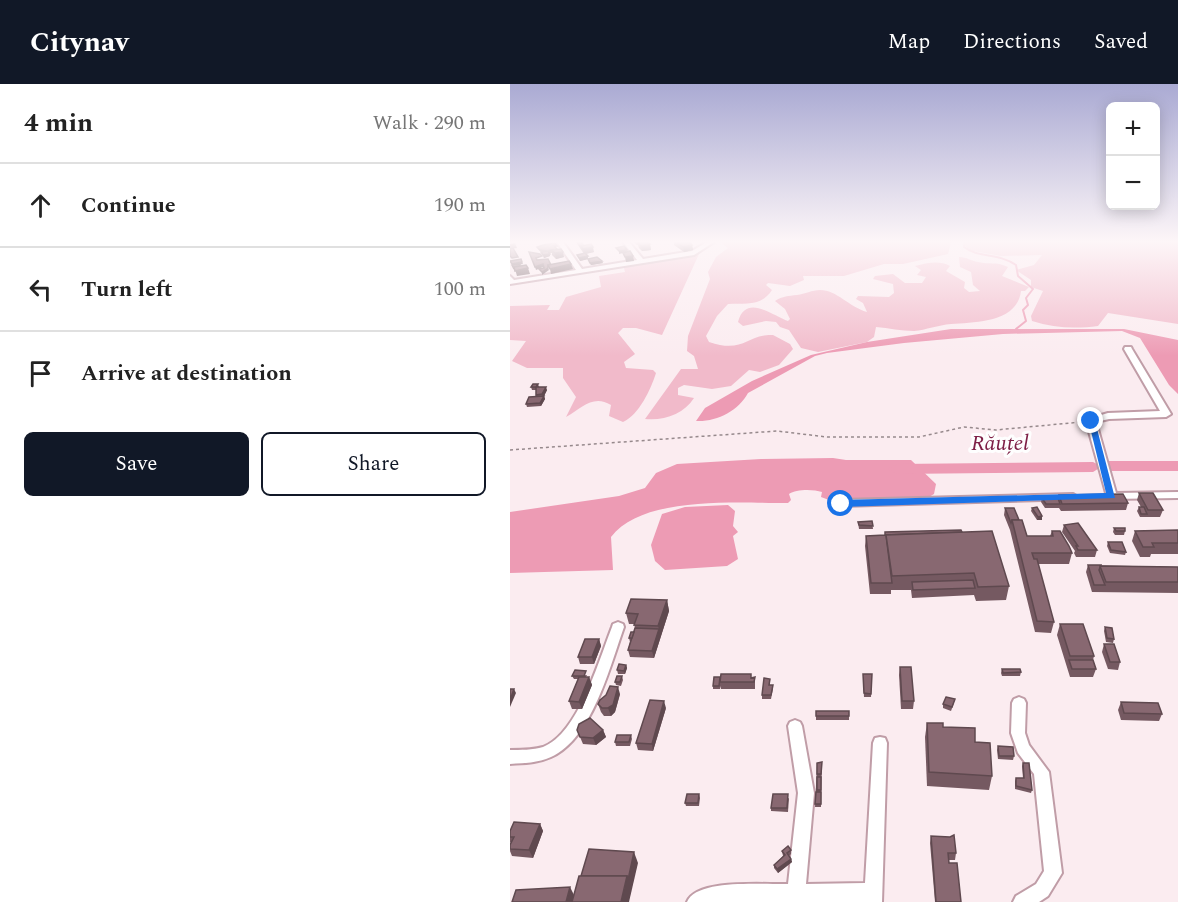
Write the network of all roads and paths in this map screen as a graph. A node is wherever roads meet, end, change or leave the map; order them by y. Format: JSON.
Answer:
{"nodes":[{"id":1,"x":1128,"y":349,"type":"dead end"},
{"id":2,"x":1091,"y":421,"type":"junction"},
{"id":3,"x":510,"y":450,"type":"edge"},
{"id":4,"x":1178,"y":495,"type":"edge"},
{"id":5,"x":1088,"y":496,"type":"edge"},
{"id":6,"x":841,"y":504,"type":"dead end"},
{"id":7,"x":618,"y":627,"type":"dead end"},
{"id":8,"x":1019,"y":704,"type":"dead end"},
{"id":9,"x":795,"y":726,"type":"dead end"},
{"id":10,"x":880,"y":743,"type":"dead end"},
{"id":11,"x":510,"y":757,"type":"edge"},
{"id":12,"x":796,"y":893,"type":"junction"},
{"id":13,"x":873,"y":897,"type":"edge"},
{"id":14,"x":696,"y":902,"type":"edge"},
{"id":15,"x":1022,"y":902,"type":"edge"}],
"edges":[{"from":1,"to":2,"type":"street"},
{"from":2,"to":3,"type":"path"},
{"from":2,"to":4,"type":"street"},
{"from":5,"to":6,"type":"street"},
{"from":7,"to":11,"type":"street"},
{"from":8,"to":15,"type":"street"},
{"from":9,"to":12,"type":"street"},
{"from":10,"to":13,"type":"street"},
{"from":12,"to":13,"type":"street"},
{"from":12,"to":14,"type":"street"}]}
